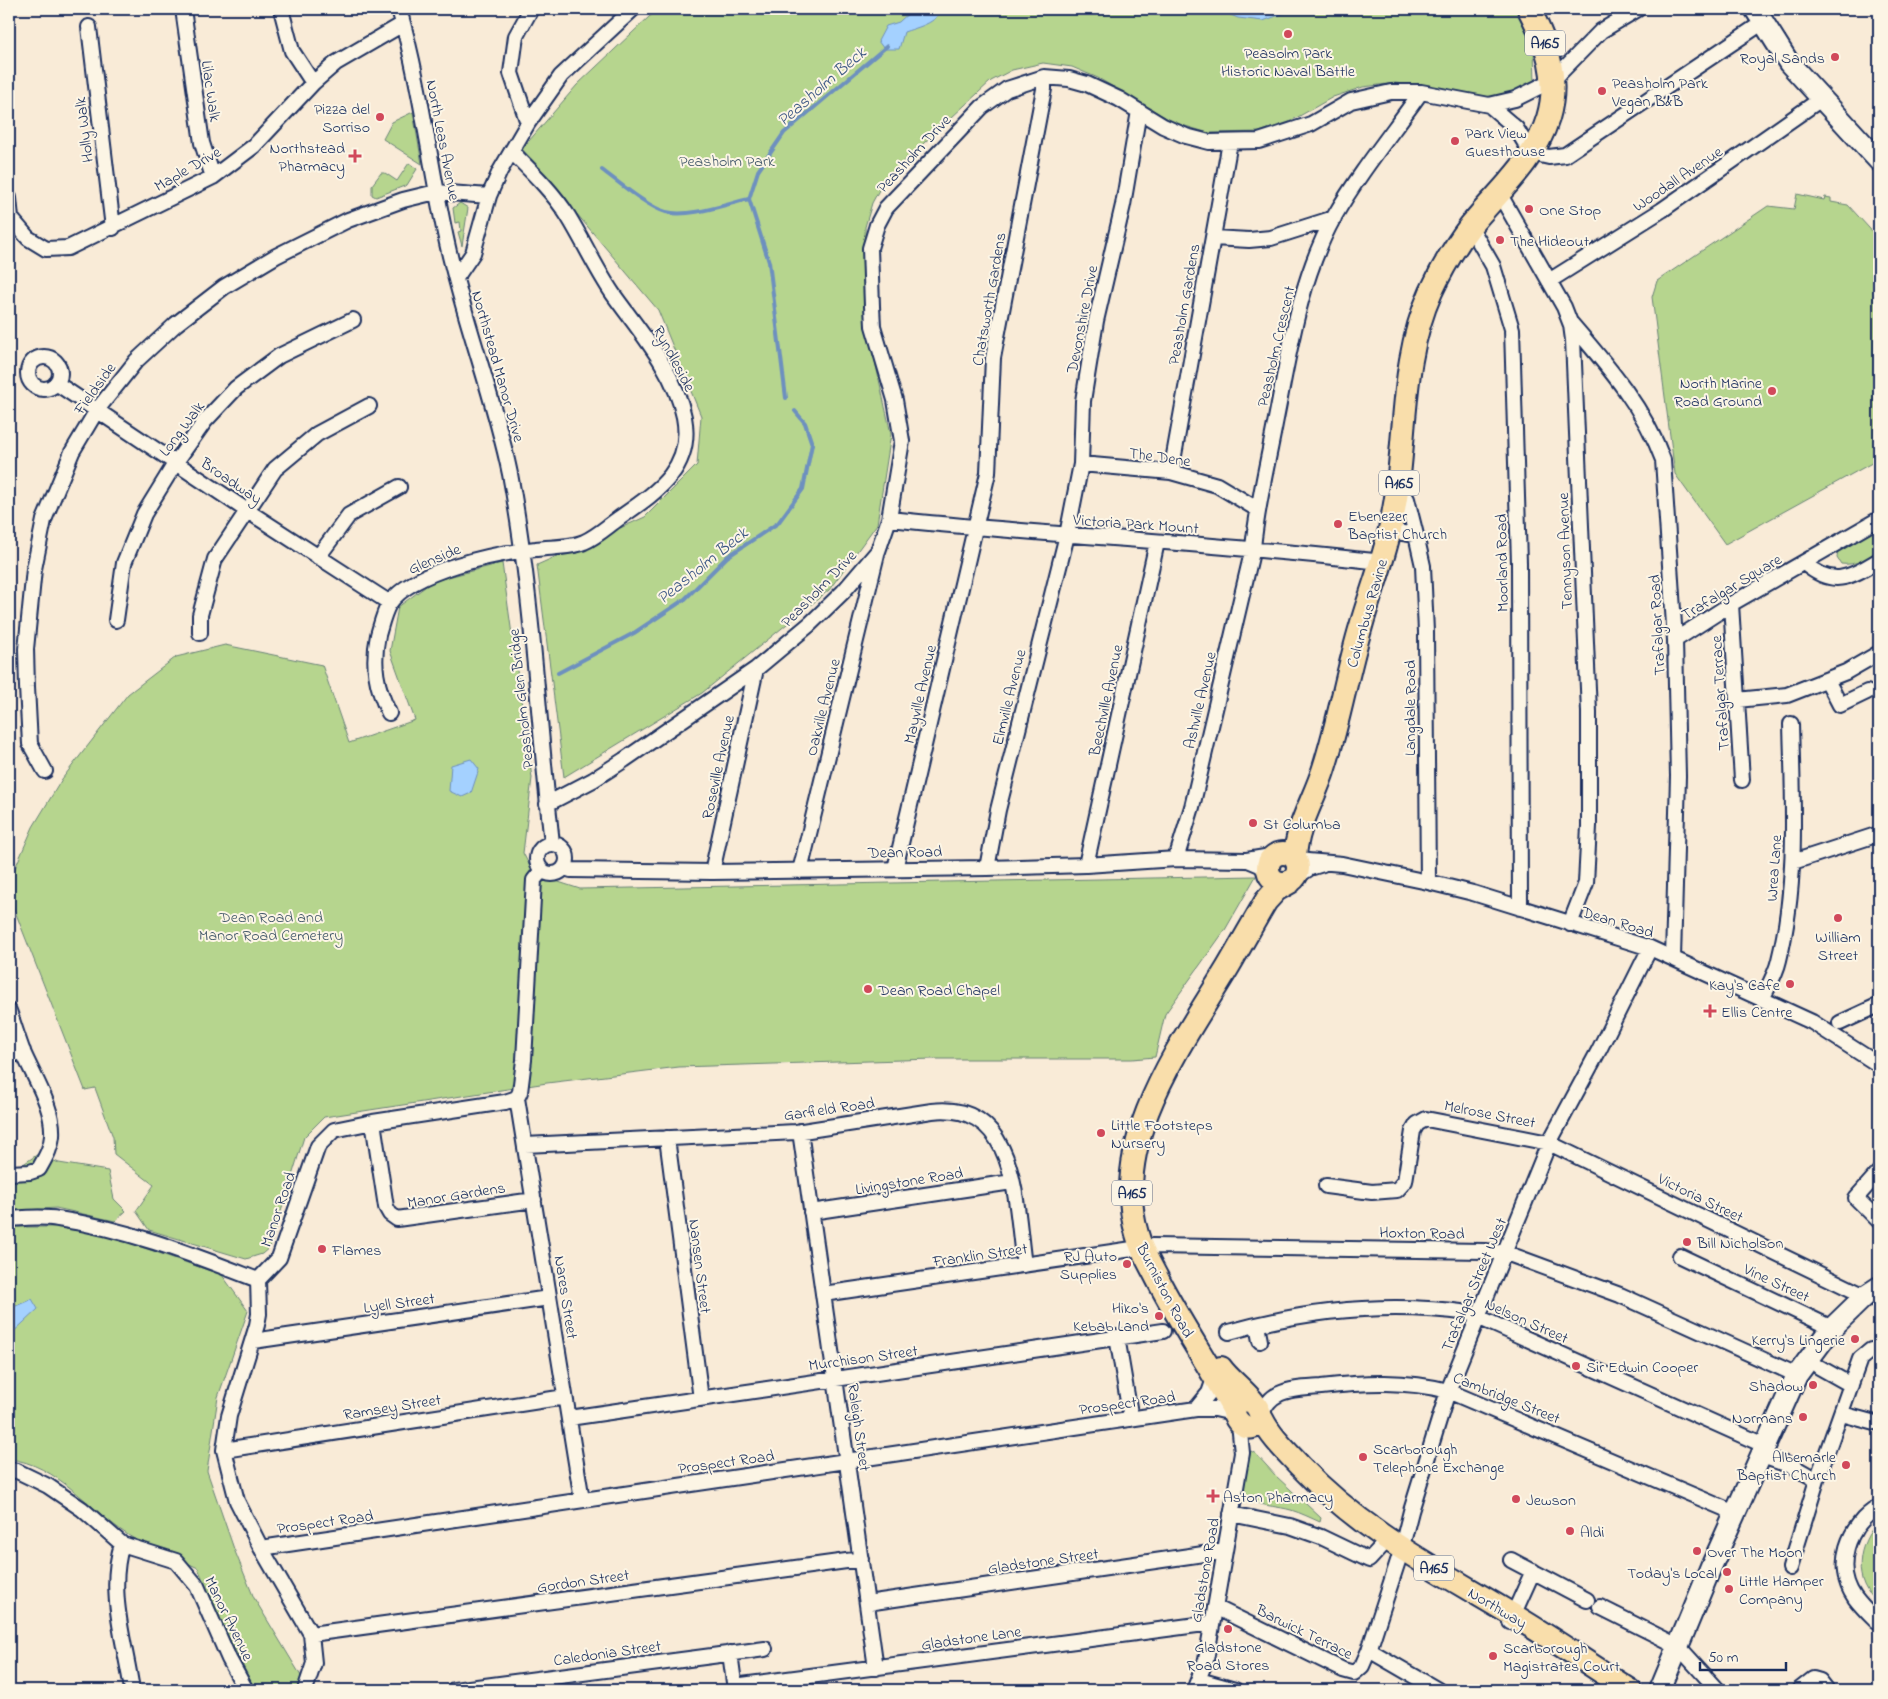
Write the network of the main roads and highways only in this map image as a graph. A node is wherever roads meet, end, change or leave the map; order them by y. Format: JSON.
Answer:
{"nodes":[{"id":1,"x":1530,"y":9,"type":"edge"},
{"id":2,"x":1758,"y":16,"type":"edge"},
{"id":3,"x":1879,"y":161,"type":"edge"},
{"id":4,"x":1284,"y":867,"type":"joint"},
{"id":5,"x":1147,"y":1247,"type":"junction"},
{"id":6,"x":1876,"y":1289,"type":"edge"},
{"id":7,"x":1247,"y":1417,"type":"junction"},
{"id":8,"x":1511,"y":1619,"type":"junction"},
{"id":9,"x":1611,"y":1690,"type":"edge"},
{"id":10,"x":1630,"y":1690,"type":"edge"},
{"id":11,"x":1660,"y":1690,"type":"edge"}],
"edges":[{"from":1,"to":4,"type":"main road","name":"Columbus Ravine","number":"A165"},
{"from":2,"to":3,"type":"main road"},
{"from":4,"to":5,"type":"main road","name":"Burniston Road","number":"A165"},
{"from":5,"to":7,"type":"main road","name":"Burniston Road","number":"A165"},
{"from":5,"to":7,"type":"main road","name":"Burniston Road","number":"A165"},
{"from":6,"to":11,"type":"main road"},
{"from":7,"to":8,"type":"main road","name":"Northway","number":"A165"},
{"from":8,"to":9,"type":"main road","name":"Northway","number":"A165"},
{"from":8,"to":10,"type":"main road","name":"Northway","number":"A165"}]}
